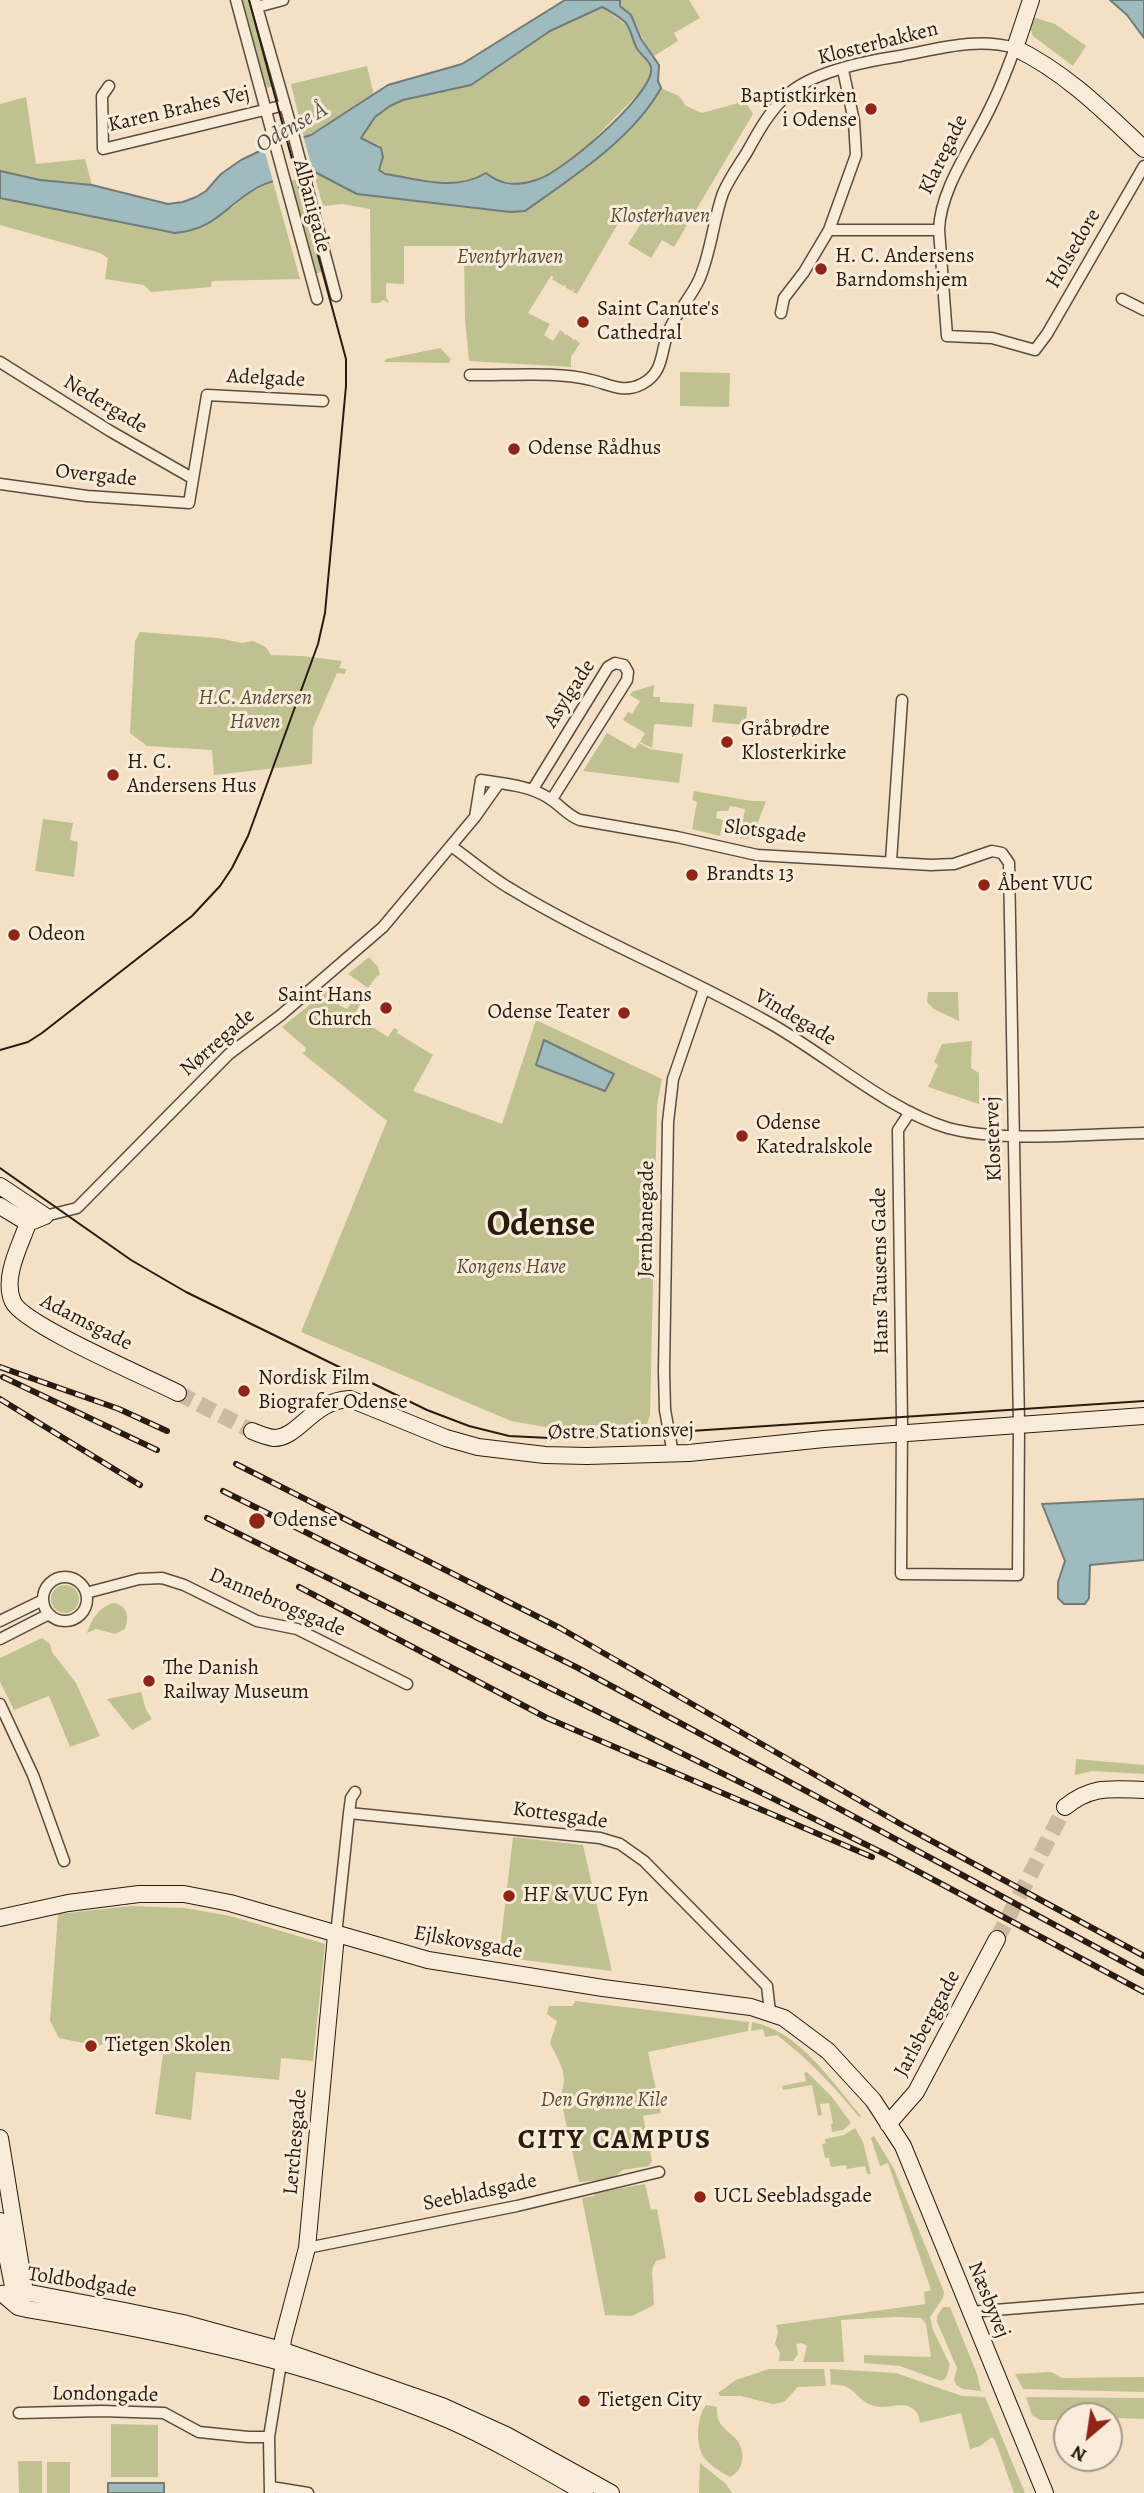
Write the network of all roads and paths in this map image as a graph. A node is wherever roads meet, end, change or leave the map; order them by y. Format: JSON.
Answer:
{"nodes":[{"id":1,"x":236,"y":0,"type":"edge"},
{"id":2,"x":283,"y":0,"type":"edge"},
{"id":3,"x":1031,"y":0,"type":"edge"},
{"id":4,"x":256,"y":4,"type":"edge"},
{"id":5,"x":1014,"y":48,"type":"junction"},
{"id":6,"x":843,"y":70,"type":"junction"},
{"id":7,"x":108,"y":86,"type":"dead end"},
{"id":8,"x":285,"y":105,"type":"junction"},
{"id":9,"x":265,"y":109,"type":"junction"},
{"id":10,"x":1144,"y":149,"type":"edge"},
{"id":11,"x":1144,"y":166,"type":"edge"},
{"id":12,"x":829,"y":230,"type":"junction"},
{"id":13,"x":939,"y":230,"type":"junction"},
{"id":14,"x":335,"y":296,"type":"dead end"},
{"id":15,"x":317,"y":299,"type":"dead end"},
{"id":16,"x":1122,"y":299,"type":"dead end"},
{"id":17,"x":1144,"y":310,"type":"edge"},
{"id":18,"x":781,"y":313,"type":"dead end"},
{"id":19,"x":947,"y":336,"type":"joint"},
{"id":20,"x":0,"y":362,"type":"edge"},
{"id":21,"x":470,"y":375,"type":"dead end"},
{"id":22,"x":323,"y":401,"type":"dead end"},
{"id":23,"x":192,"y":478,"type":"junction"},
{"id":24,"x":0,"y":484,"type":"edge"},
{"id":25,"x":902,"y":699,"type":"dead end"},
{"id":26,"x":499,"y":783,"type":"junction"},
{"id":27,"x":533,"y":789,"type":"junction"},
{"id":28,"x":552,"y":799,"type":"junction"},
{"id":29,"x":475,"y":817,"type":"junction"},
{"id":30,"x":452,"y":846,"type":"junction"},
{"id":31,"x":1002,"y":853,"type":"joint"},
{"id":32,"x":891,"y":861,"type":"junction"},
{"id":33,"x":705,"y":989,"type":"junction"},
{"id":34,"x":910,"y":1112,"type":"junction"},
{"id":35,"x":1144,"y":1133,"type":"edge"},
{"id":36,"x":1013,"y":1136,"type":"junction"},
{"id":37,"x":0,"y":1186,"type":"edge"},
{"id":38,"x":0,"y":1206,"type":"edge"},
{"id":39,"x":45,"y":1216,"type":"junction"},
{"id":40,"x":28,"y":1223,"type":"junction"},
{"id":41,"x":7,"y":1264,"type":"edge"},
{"id":42,"x":178,"y":1393,"type":"tunnel mouth"},
{"id":43,"x":1144,"y":1416,"type":"edge"},
{"id":44,"x":1019,"y":1425,"type":"junction"},
{"id":45,"x":252,"y":1431,"type":"tunnel mouth"},
{"id":46,"x":902,"y":1433,"type":"junction"},
{"id":47,"x":673,"y":1454,"type":"junction"},
{"id":48,"x":86,"y":1593,"type":"junction"},
{"id":49,"x":43,"y":1600,"type":"junction"},
{"id":50,"x":49,"y":1614,"type":"junction"},
{"id":51,"x":0,"y":1621,"type":"edge"},
{"id":52,"x":0,"y":1639,"type":"edge"},
{"id":53,"x":407,"y":1684,"type":"dead end"},
{"id":54,"x":0,"y":1704,"type":"edge"},
{"id":55,"x":1144,"y":1790,"type":"edge"},
{"id":56,"x":355,"y":1792,"type":"dead end"},
{"id":57,"x":1065,"y":1807,"type":"tunnel mouth"},
{"id":58,"x":349,"y":1812,"type":"junction"},
{"id":59,"x":64,"y":1861,"type":"dead end"},
{"id":60,"x":0,"y":1918,"type":"edge"},
{"id":61,"x":337,"y":1935,"type":"junction"},
{"id":62,"x":997,"y":1938,"type":"tunnel mouth"},
{"id":63,"x":770,"y":2012,"type":"junction"},
{"id":64,"x":888,"y":2124,"type":"junction"},
{"id":65,"x":0,"y":2138,"type":"edge"},
{"id":66,"x":659,"y":2172,"type":"dead end"},
{"id":67,"x":0,"y":2221,"type":"edge"},
{"id":68,"x":307,"y":2248,"type":"junction"},
{"id":69,"x":0,"y":2269,"type":"edge"},
{"id":70,"x":10,"y":2298,"type":"edge"},
{"id":71,"x":1144,"y":2298,"type":"edge"},
{"id":72,"x":970,"y":2312,"type":"junction"},
{"id":73,"x":0,"y":2313,"type":"edge"},
{"id":74,"x":281,"y":2357,"type":"junction"},
{"id":75,"x":19,"y":2413,"type":"dead end"},
{"id":76,"x":269,"y":2437,"type":"junction"},
{"id":77,"x":270,"y":2490,"type":"edge"},
{"id":78,"x":308,"y":2493,"type":"edge"},
{"id":79,"x":585,"y":2493,"type":"edge"},
{"id":80,"x":611,"y":2493,"type":"edge"},
{"id":81,"x":1045,"y":2493,"type":"edge"}],
"edges":[{"from":1,"to":9,"type":"street","name":"Albanigade"},
{"from":2,"to":4,"type":"street"},
{"from":3,"to":5,"type":"street","name":"Klaregade"},
{"from":4,"to":8,"type":"street","name":"Albanigade"},
{"from":5,"to":6,"type":"street","name":"Klosterbakken"},
{"from":5,"to":10,"type":"street"},
{"from":5,"to":13,"type":"street","name":"Klaregade"},
{"from":6,"to":12,"type":"street"},
{"from":6,"to":21,"type":"street","name":"Klosterbakken"},
{"from":7,"to":9,"type":"street","name":"Karen Brahes Vej"},
{"from":8,"to":9,"type":"street","name":"Karen Brahes Vej"},
{"from":8,"to":14,"type":"street","name":"Albanigade"},
{"from":9,"to":15,"type":"street","name":"Albanigade"},
{"from":11,"to":19,"type":"street","name":"Holsedore"},
{"from":12,"to":13,"type":"street"},
{"from":12,"to":18,"type":"street"},
{"from":13,"to":19,"type":"street","name":"Klaregade"},
{"from":16,"to":17,"type":"street"},
{"from":20,"to":23,"type":"street","name":"Nedergade"},
{"from":22,"to":23,"type":"street","name":"Adelgade"},
{"from":23,"to":24,"type":"street","name":"Overgade"},
{"from":25,"to":32,"type":"street"},
{"from":26,"to":27,"type":"street"},
{"from":26,"to":29,"type":"street"},
{"from":26,"to":29,"type":"street"},
{"from":27,"to":28,"type":"street","name":"Slotsgade"},
{"from":27,"to":28,"type":"street","name":"Asylgade"},
{"from":28,"to":32,"type":"street","name":"Slotsgade"},
{"from":29,"to":30,"type":"street"},
{"from":30,"to":33,"type":"street","name":"Vindegade"},
{"from":30,"to":39,"type":"street","name":"Nørregade"},
{"from":31,"to":32,"type":"street","name":"Slotsgade"},
{"from":31,"to":36,"type":"street","name":"Klostervej"},
{"from":33,"to":34,"type":"street","name":"Vindegade"},
{"from":33,"to":47,"type":"street","name":"Jernbanegade"},
{"from":34,"to":36,"type":"street","name":"Vindegade"},
{"from":34,"to":46,"type":"street","name":"Hans Tausens Gade"},
{"from":35,"to":36,"type":"street","name":"Vindegade"},
{"from":36,"to":44,"type":"street","name":"Klostervej"},
{"from":37,"to":39,"type":"street"},
{"from":38,"to":40,"type":"street"},
{"from":39,"to":40,"type":"street"},
{"from":40,"to":41,"type":"street","name":"Adamsgade"},
{"from":41,"to":42,"type":"street","name":"Adamsgade"},
{"from":43,"to":44,"type":"street","name":"Østre Stationsvej"},
{"from":44,"to":46,"type":"street","name":"Østre Stationsvej"},
{"from":44,"to":46,"type":"street"},
{"from":45,"to":47,"type":"street","name":"Østre Stationsvej"},
{"from":46,"to":47,"type":"street","name":"Østre Stationsvej"},
{"from":48,"to":49,"type":"street"},
{"from":48,"to":50,"type":"street"},
{"from":48,"to":53,"type":"street","name":"Dannebrogsgade"},
{"from":49,"to":50,"type":"street"},
{"from":49,"to":51,"type":"street"},
{"from":50,"to":52,"type":"street"},
{"from":54,"to":59,"type":"street"},
{"from":55,"to":57,"type":"street"},
{"from":56,"to":58,"type":"street"},
{"from":58,"to":61,"type":"street"},
{"from":58,"to":63,"type":"street","name":"Kottesgade"},
{"from":60,"to":61,"type":"street","name":"Ejlskovsgade"},
{"from":61,"to":63,"type":"street","name":"Ejlskovsgade"},
{"from":61,"to":68,"type":"street","name":"Lerchesgade"},
{"from":62,"to":64,"type":"street","name":"Jarlsberggade"},
{"from":63,"to":64,"type":"street","name":"Ejlskovsgade"},
{"from":64,"to":72,"type":"street","name":"Næsbyvej"},
{"from":65,"to":70,"type":"street"},
{"from":66,"to":68,"type":"street","name":"Seebladsgade"},
{"from":67,"to":70,"type":"street"},
{"from":68,"to":74,"type":"street","name":"Lerchesgade"},
{"from":69,"to":70,"type":"street"},
{"from":70,"to":73,"type":"street"},
{"from":70,"to":74,"type":"street","name":"Toldbodgade"},
{"from":71,"to":72,"type":"street"},
{"from":72,"to":81,"type":"street","name":"Næsbyvej"},
{"from":74,"to":76,"type":"street"},
{"from":74,"to":79,"type":"street","name":"Toldbodgade"},
{"from":74,"to":80,"type":"street","name":"Toldbodgade"},
{"from":75,"to":76,"type":"street","name":"Londongade"},
{"from":76,"to":77,"type":"street"},
{"from":77,"to":78,"type":"street"}]}
